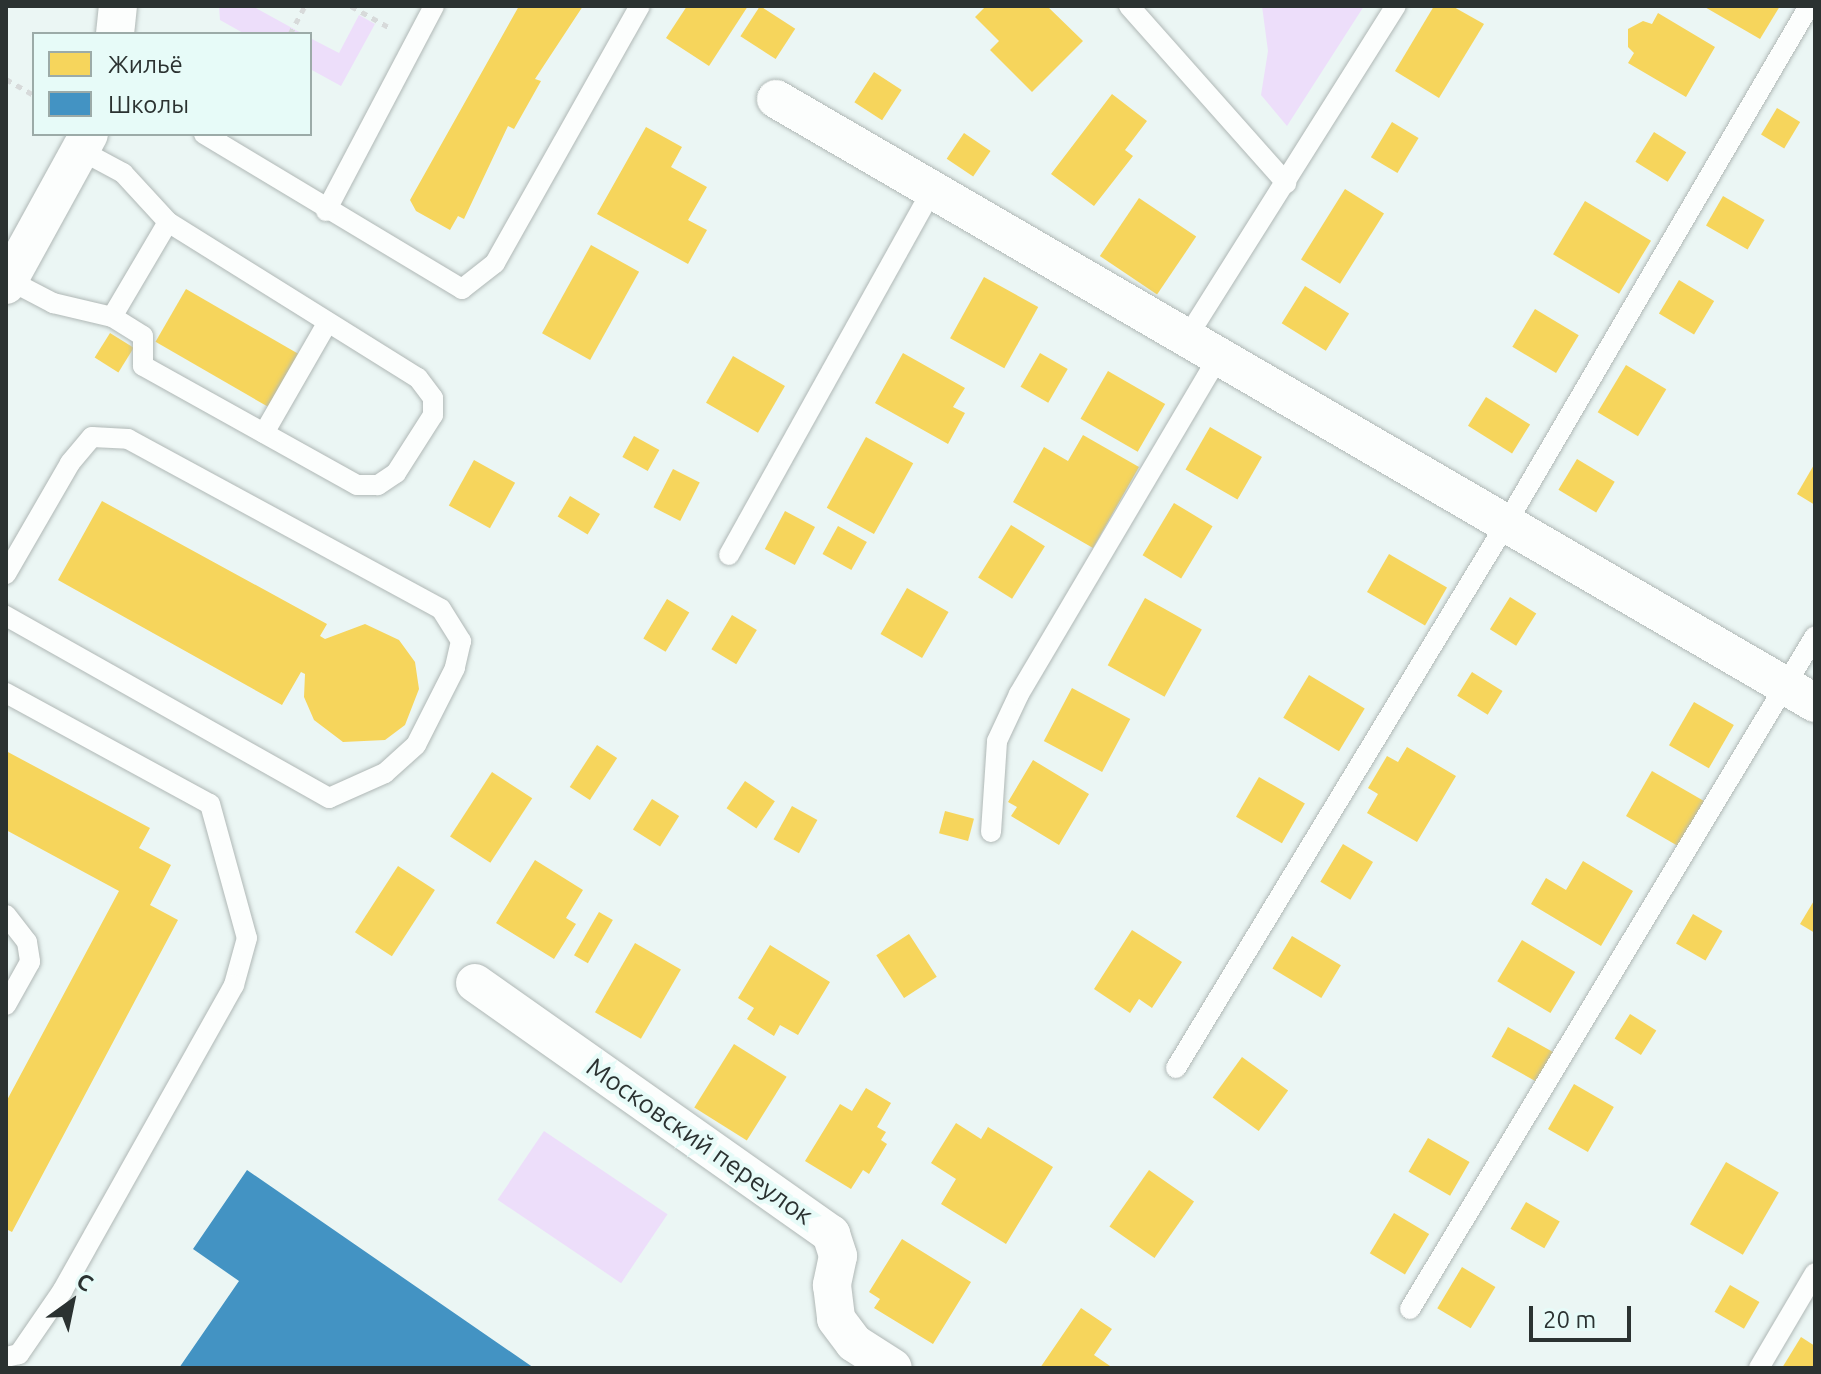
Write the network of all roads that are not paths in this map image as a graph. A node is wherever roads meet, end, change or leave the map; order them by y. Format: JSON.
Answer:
{"nodes":[{"id":1,"x":118,"y":6,"type":"edge"},
{"id":2,"x":434,"y":6,"type":"edge"},
{"id":3,"x":640,"y":6,"type":"edge"},
{"id":4,"x":1129,"y":6,"type":"edge"},
{"id":5,"x":1396,"y":6,"type":"edge"},
{"id":6,"x":1809,"y":6,"type":"edge"},
{"id":7,"x":115,"y":32,"type":"edge"},
{"id":8,"x":776,"y":99,"type":"dead end"},
{"id":9,"x":207,"y":136,"type":"edge"},
{"id":10,"x":86,"y":143,"type":"edge"},
{"id":11,"x":1286,"y":183,"type":"junction"},
{"id":12,"x":933,"y":189,"type":"junction"},
{"id":13,"x":326,"y":211,"type":"junction"},
{"id":14,"x":168,"y":222,"type":"junction"},
{"id":15,"x":7,"y":282,"type":"edge"},
{"id":16,"x":112,"y":317,"type":"junction"},
{"id":17,"x":326,"y":325,"type":"junction"},
{"id":18,"x":1202,"y":348,"type":"junction"},
{"id":19,"x":264,"y":433,"type":"junction"},
{"id":20,"x":1506,"y":524,"type":"junction"},
{"id":21,"x":15,"y":539,"type":"edge"},
{"id":22,"x":729,"y":555,"type":"dead end"},
{"id":23,"x":6,"y":574,"type":"edge"},
{"id":24,"x":6,"y":616,"type":"edge"},
{"id":25,"x":1815,"y":636,"type":"edge"},
{"id":26,"x":6,"y":693,"type":"edge"},
{"id":27,"x":1800,"y":694,"type":"edge"},
{"id":28,"x":991,"y":832,"type":"dead end"},
{"id":29,"x":6,"y":915,"type":"edge"},
{"id":30,"x":475,"y":983,"type":"dead end"},
{"id":31,"x":6,"y":1005,"type":"edge"},
{"id":32,"x":1176,"y":1068,"type":"dead end"},
{"id":33,"x":1815,"y":1273,"type":"edge"},
{"id":34,"x":1410,"y":1309,"type":"dead end"},
{"id":35,"x":6,"y":1357,"type":"edge"},
{"id":36,"x":893,"y":1368,"type":"edge"},
{"id":37,"x":1759,"y":1368,"type":"edge"}],
"edges":[{"from":1,"to":7,"type":"street"},
{"from":2,"to":13,"type":"lane"},
{"from":3,"to":13,"type":"lane"},
{"from":4,"to":11,"type":"lane"},
{"from":5,"to":11,"type":"lane"},
{"from":6,"to":20,"type":"lane"},
{"from":8,"to":12,"type":"street"},
{"from":9,"to":13,"type":"lane"},
{"from":10,"to":14,"type":"lane"},
{"from":10,"to":15,"type":"street"},
{"from":11,"to":18,"type":"lane"},
{"from":12,"to":18,"type":"street"},
{"from":12,"to":22,"type":"lane"},
{"from":14,"to":16,"type":"lane"},
{"from":14,"to":17,"type":"lane"},
{"from":15,"to":16,"type":"lane"},
{"from":16,"to":19,"type":"lane"},
{"from":17,"to":19,"type":"lane"},
{"from":17,"to":19,"type":"lane"},
{"from":18,"to":20,"type":"street"},
{"from":18,"to":28,"type":"lane"},
{"from":20,"to":27,"type":"street"},
{"from":20,"to":32,"type":"lane"},
{"from":21,"to":23,"type":"lane"},
{"from":21,"to":24,"type":"lane"},
{"from":25,"to":27,"type":"lane"},
{"from":26,"to":35,"type":"lane"},
{"from":27,"to":34,"type":"lane"},
{"from":29,"to":31,"type":"lane"},
{"from":30,"to":36,"type":"street","name":"Московский переулок"},
{"from":33,"to":37,"type":"lane"}]}
